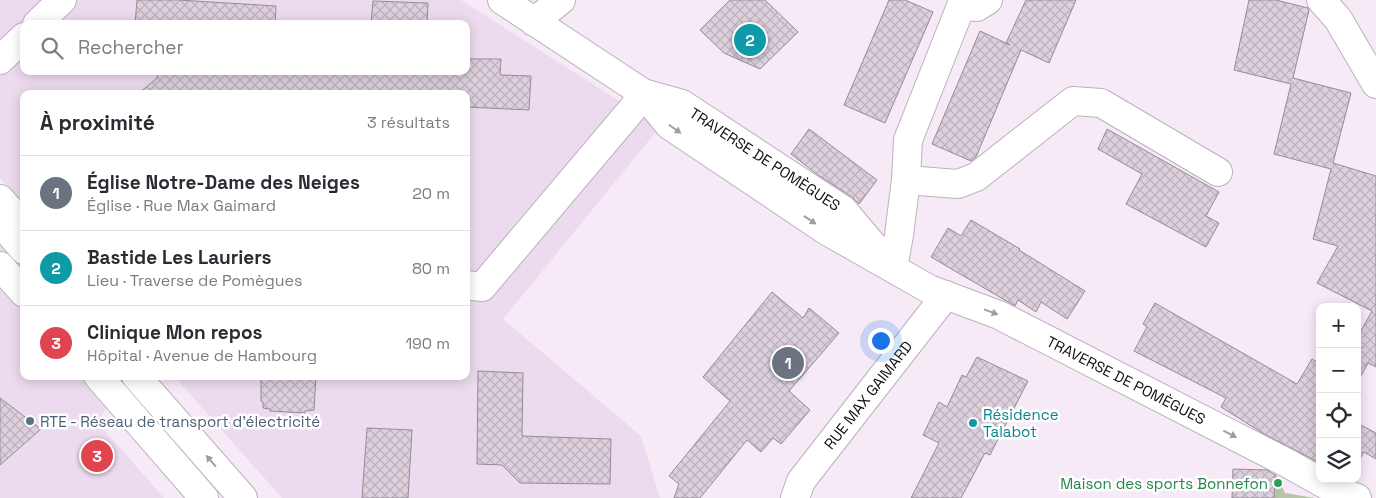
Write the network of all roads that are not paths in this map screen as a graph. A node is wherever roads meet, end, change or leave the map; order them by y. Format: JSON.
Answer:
{"nodes":[{"id":1,"x":62,"y":0,"type":"edge"},
{"id":2,"x":502,"y":0,"type":"edge"},
{"id":3,"x":561,"y":0,"type":"edge"},
{"id":4,"x":988,"y":0,"type":"edge"},
{"id":5,"x":1321,"y":0,"type":"edge"},
{"id":6,"x":959,"y":3,"type":"edge"},
{"id":7,"x":41,"y":20,"type":"edge"},
{"id":8,"x":534,"y":22,"type":"junction"},
{"id":9,"x":20,"y":41,"type":"edge"},
{"id":10,"x":0,"y":60,"type":"edge"},
{"id":11,"x":1376,"y":84,"type":"edge"},
{"id":12,"x":643,"y":93,"type":"junction"},
{"id":13,"x":1218,"y":172,"type":"dead end"},
{"id":14,"x":906,"y":180,"type":"junction"},
{"id":15,"x":0,"y":199,"type":"edge"},
{"id":16,"x":0,"y":222,"type":"edge"},
{"id":17,"x":20,"y":222,"type":"edge"},
{"id":18,"x":20,"y":245,"type":"edge"},
{"id":19,"x":0,"y":266,"type":"edge"},
{"id":20,"x":893,"y":268,"type":"junction"},
{"id":21,"x":470,"y":286,"type":"edge"},
{"id":22,"x":20,"y":288,"type":"edge"},
{"id":23,"x":946,"y":295,"type":"junction"},
{"id":24,"x":101,"y":380,"type":"edge"},
{"id":25,"x":140,"y":380,"type":"edge"},
{"id":26,"x":793,"y":497,"type":"edge"},
{"id":27,"x":204,"y":498,"type":"edge"},
{"id":28,"x":244,"y":498,"type":"edge"},
{"id":29,"x":1357,"y":498,"type":"edge"}],
"edges":[{"from":1,"to":7,"type":"street"},
{"from":2,"to":8,"type":"street","name":"TRAVERSE DE POMÈGUES"},
{"from":3,"to":8,"type":"street"},
{"from":4,"to":6,"type":"street"},
{"from":5,"to":11,"type":"street"},
{"from":6,"to":14,"type":"street"},
{"from":8,"to":12,"type":"street","name":"TRAVERSE DE POMÈGUES"},
{"from":9,"to":10,"type":"street"},
{"from":12,"to":20,"type":"street","name":"TRAVERSE DE POMÈGUES"},
{"from":12,"to":21,"type":"street"},
{"from":13,"to":14,"type":"street"},
{"from":14,"to":20,"type":"street"},
{"from":15,"to":17,"type":"street"},
{"from":16,"to":18,"type":"street"},
{"from":19,"to":22,"type":"street"},
{"from":20,"to":23,"type":"street","name":"TRAVERSE DE POMÈGUES"},
{"from":23,"to":26,"type":"street","name":"RUE MAX GAIMARD"},
{"from":23,"to":29,"type":"street","name":"TRAVERSE DE POMÈGUES","one_way":true},
{"from":24,"to":27,"type":"street"},
{"from":28,"to":25,"type":"street","one_way":true}]}
